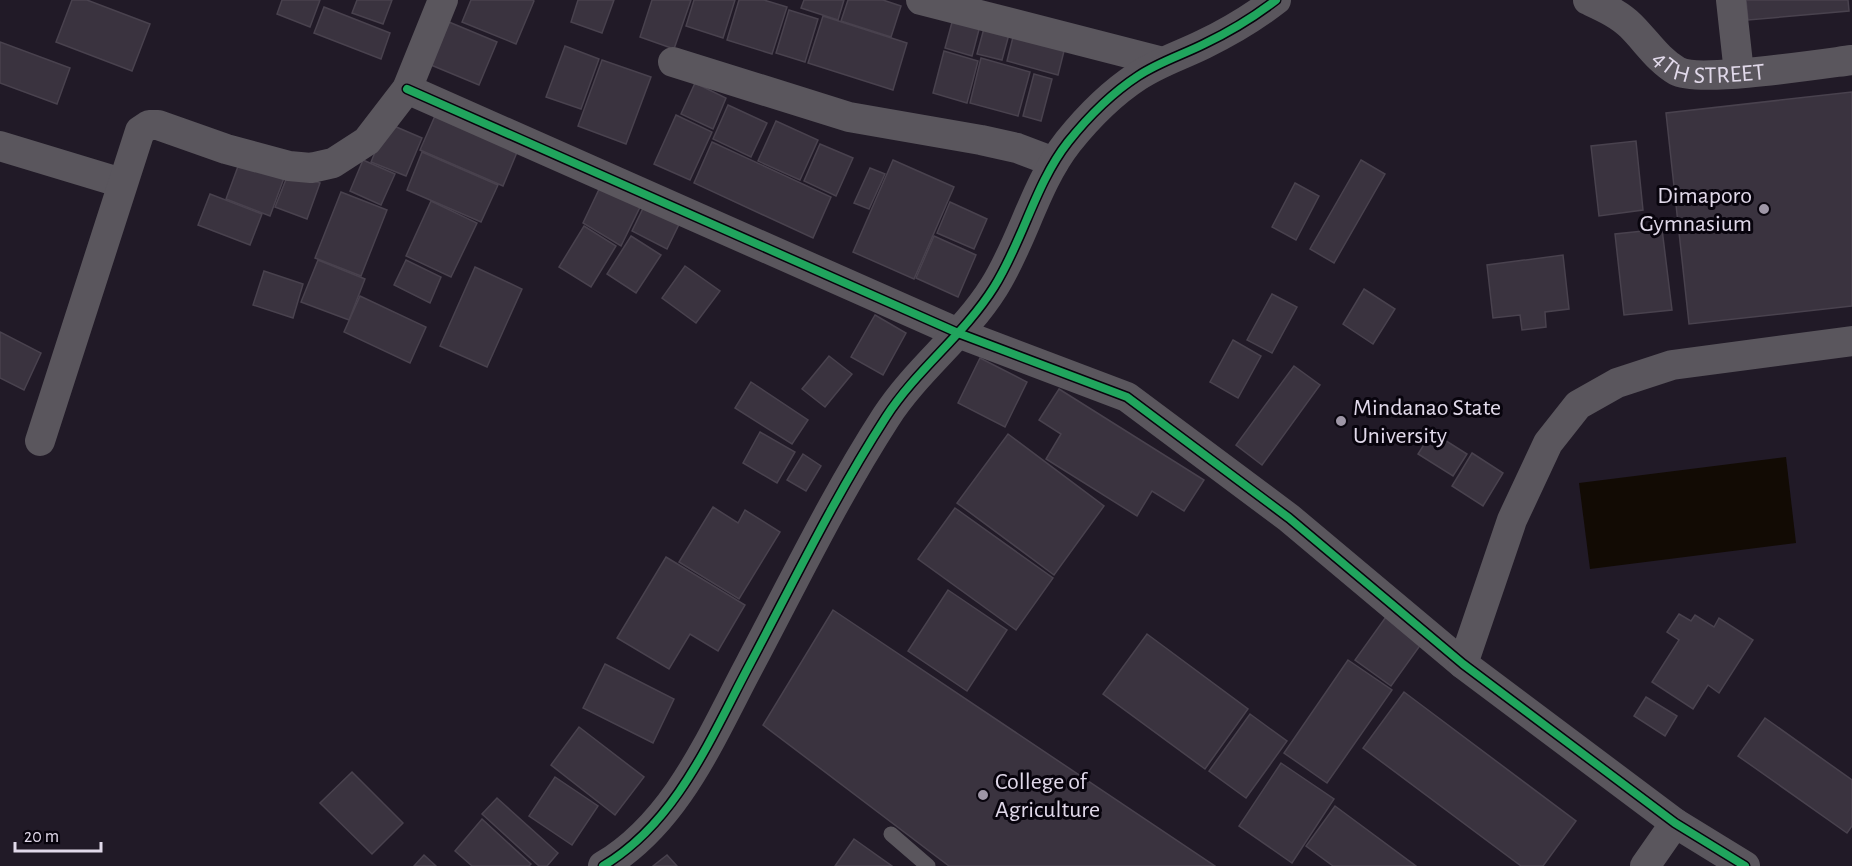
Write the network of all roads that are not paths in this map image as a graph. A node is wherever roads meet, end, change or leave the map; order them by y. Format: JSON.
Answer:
{"nodes":[{"id":1,"x":443,"y":0,"type":"edge"},
{"id":2,"x":921,"y":0,"type":"edge"},
{"id":3,"x":1276,"y":0,"type":"edge"},
{"id":4,"x":1588,"y":0,"type":"edge"},
{"id":5,"x":1731,"y":0,"type":"edge"},
{"id":6,"x":1852,"y":60,"type":"edge"},
{"id":7,"x":673,"y":62,"type":"dead end"},
{"id":8,"x":1163,"y":62,"type":"junction"},
{"id":9,"x":1738,"y":73,"type":"junction"},
{"id":10,"x":407,"y":89,"type":"junction"},
{"id":11,"x":0,"y":146,"type":"edge"},
{"id":12,"x":1054,"y":162,"type":"junction"},
{"id":13,"x":122,"y":183,"type":"junction"},
{"id":14,"x":958,"y":333,"type":"junction"},
{"id":15,"x":1852,"y":341,"type":"edge"},
{"id":16,"x":40,"y":441,"type":"dead end"},
{"id":17,"x":1463,"y":664,"type":"junction"},
{"id":18,"x":1675,"y":823,"type":"junction"},
{"id":19,"x":891,"y":834,"type":"dead end"},
{"id":20,"x":603,"y":866,"type":"edge"},
{"id":21,"x":928,"y":866,"type":"edge"},
{"id":22,"x":1645,"y":866,"type":"edge"},
{"id":23,"x":1745,"y":866,"type":"edge"}],
"edges":[{"from":1,"to":10,"type":"street"},
{"from":2,"to":8,"type":"street"},
{"from":3,"to":8,"type":"street"},
{"from":4,"to":9,"type":"street","name":"4TH STREET"},
{"from":5,"to":9,"type":"street"},
{"from":6,"to":9,"type":"street","name":"4TH STREET"},
{"from":7,"to":12,"type":"street"},
{"from":8,"to":12,"type":"street"},
{"from":10,"to":13,"type":"street"},
{"from":10,"to":14,"type":"street"},
{"from":11,"to":13,"type":"street"},
{"from":12,"to":14,"type":"street"},
{"from":13,"to":16,"type":"street"},
{"from":14,"to":17,"type":"street"},
{"from":14,"to":20,"type":"street"},
{"from":15,"to":17,"type":"street"},
{"from":17,"to":18,"type":"street"},
{"from":18,"to":22,"type":"street"},
{"from":18,"to":23,"type":"street"},
{"from":19,"to":21,"type":"lane"}]}
